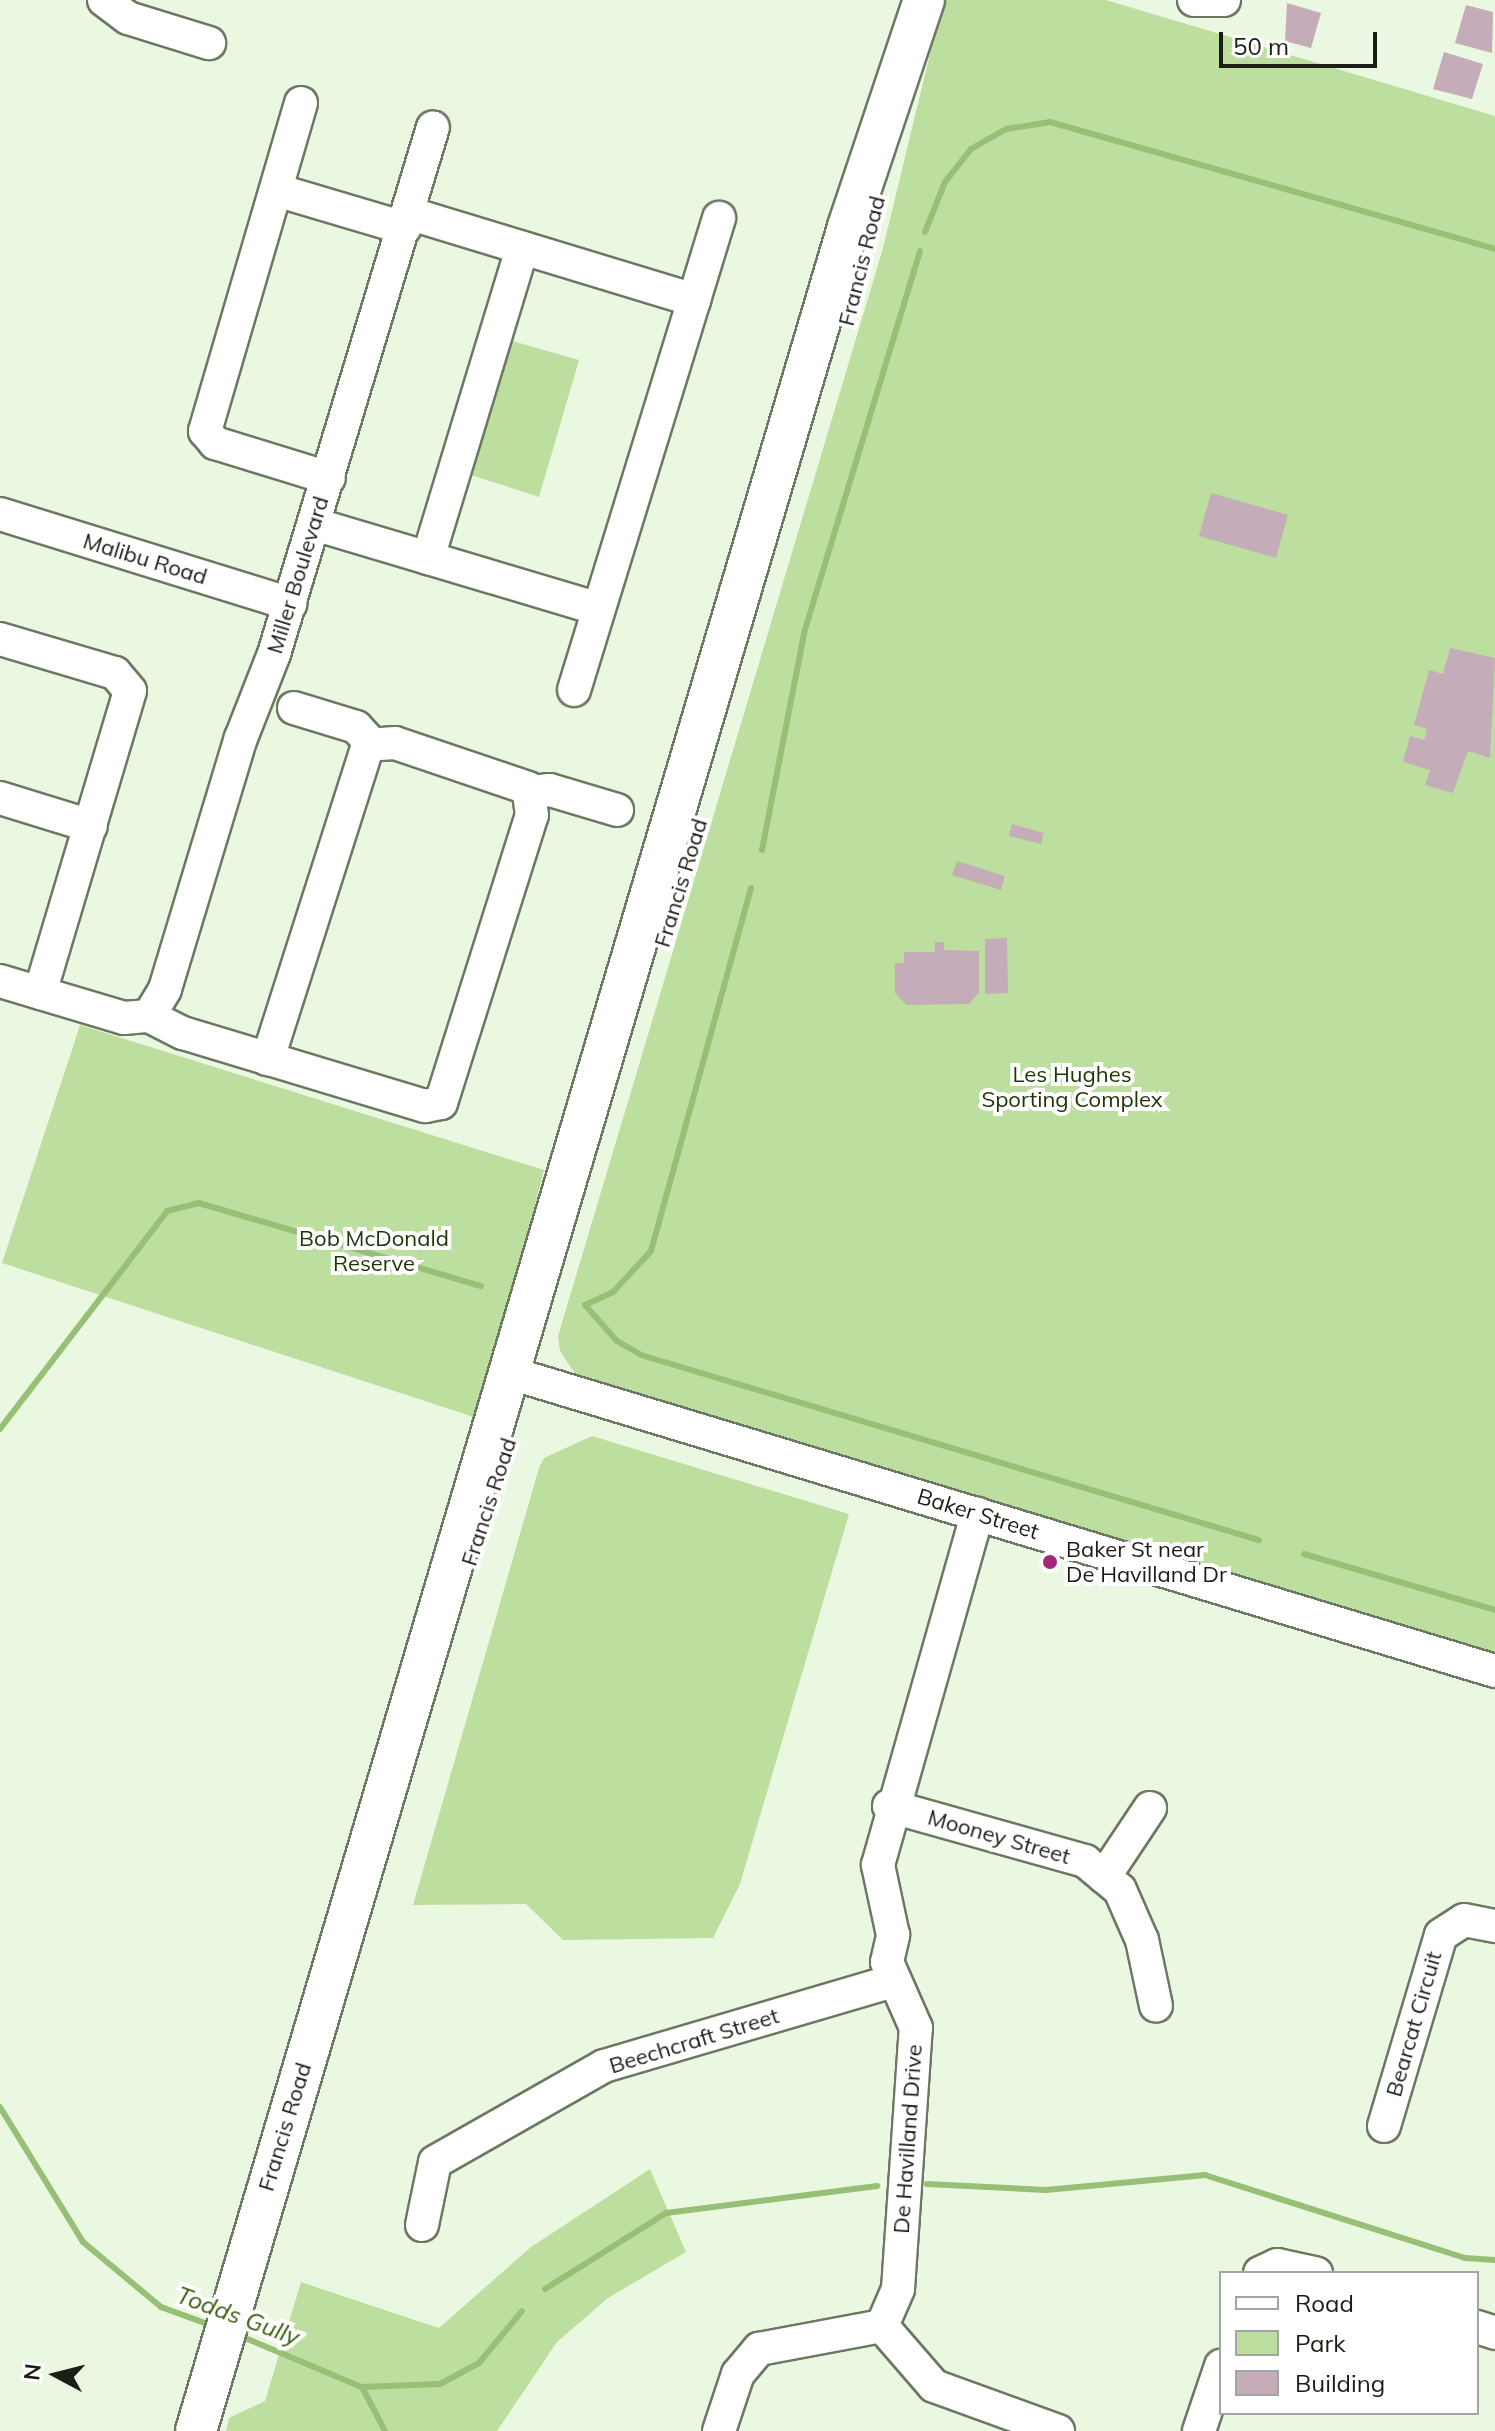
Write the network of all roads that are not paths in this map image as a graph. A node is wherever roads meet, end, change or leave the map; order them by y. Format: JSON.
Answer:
{"nodes":[{"id":1,"x":104,"y":0,"type":"edge"},
{"id":2,"x":924,"y":0,"type":"edge"},
{"id":3,"x":1194,"y":0,"type":"edge"},
{"id":4,"x":1224,"y":0,"type":"edge"},
{"id":5,"x":209,"y":43,"type":"dead end"},
{"id":6,"x":301,"y":103,"type":"dead end"},
{"id":7,"x":433,"y":127,"type":"dead end"},
{"id":8,"x":276,"y":190,"type":"junction"},
{"id":9,"x":719,"y":218,"type":"dead end"},
{"id":10,"x":406,"y":220,"type":"junction"},
{"id":11,"x":522,"y":248,"type":"junction"},
{"id":12,"x":694,"y":300,"type":"junction"},
{"id":13,"x":329,"y":478,"type":"junction"},
{"id":14,"x":0,"y":514,"type":"edge"},
{"id":15,"x":314,"y":524,"type":"junction"},
{"id":16,"x":428,"y":558,"type":"junction"},
{"id":17,"x":290,"y":604,"type":"junction"},
{"id":18,"x":599,"y":609,"type":"junction"},
{"id":19,"x":0,"y":639,"type":"edge"},
{"id":20,"x":574,"y":690,"type":"dead end"},
{"id":21,"x":294,"y":708,"type":"dead end"},
{"id":22,"x":371,"y":743,"type":"junction"},
{"id":23,"x":531,"y":792,"type":"junction"},
{"id":24,"x":0,"y":798,"type":"edge"},
{"id":25,"x":617,"y":810,"type":"dead end"},
{"id":26,"x":91,"y":826,"type":"junction"},
{"id":27,"x":0,"y":981,"type":"edge"},
{"id":28,"x":40,"y":993,"type":"junction"},
{"id":29,"x":149,"y":1016,"type":"junction"},
{"id":30,"x":268,"y":1059,"type":"junction"},
{"id":31,"x":517,"y":1375,"type":"junction"},
{"id":32,"x":977,"y":1514,"type":"junction"},
{"id":33,"x":1495,"y":1671,"type":"edge"},
{"id":34,"x":889,"y":1806,"type":"junction"},
{"id":35,"x":1150,"y":1808,"type":"dead end"},
{"id":36,"x":1104,"y":1877,"type":"junction"},
{"id":37,"x":1495,"y":1926,"type":"edge"},
{"id":38,"x":892,"y":1981,"type":"junction"},
{"id":39,"x":1156,"y":2006,"type":"dead end"},
{"id":40,"x":1384,"y":2126,"type":"dead end"},
{"id":41,"x":422,"y":2225,"type":"dead end"},
{"id":42,"x":1264,"y":2271,"type":"edge"},
{"id":43,"x":1306,"y":2271,"type":"edge"},
{"id":44,"x":882,"y":2326,"type":"junction"},
{"id":45,"x":1219,"y":2372,"type":"edge"},
{"id":46,"x":196,"y":2428,"type":"edge"},
{"id":47,"x":719,"y":2431,"type":"edge"},
{"id":48,"x":1058,"y":2431,"type":"edge"},
{"id":49,"x":1199,"y":2431,"type":"edge"}],
"edges":[{"from":1,"to":5,"type":"street"},
{"from":2,"to":31,"type":"main road","name":"Francis Road"},
{"from":3,"to":4,"type":"street"},
{"from":6,"to":8,"type":"street"},
{"from":7,"to":10,"type":"street","name":"Miller Boulevard"},
{"from":8,"to":10,"type":"street"},
{"from":8,"to":13,"type":"street"},
{"from":9,"to":12,"type":"street"},
{"from":10,"to":11,"type":"street"},
{"from":10,"to":13,"type":"street","name":"Miller Boulevard"},
{"from":11,"to":12,"type":"street"},
{"from":11,"to":16,"type":"street"},
{"from":12,"to":18,"type":"street"},
{"from":13,"to":15,"type":"street","name":"Miller Boulevard"},
{"from":14,"to":17,"type":"street","name":"Malibu Road"},
{"from":15,"to":16,"type":"street"},
{"from":15,"to":17,"type":"street","name":"Miller Boulevard"},
{"from":16,"to":18,"type":"street"},
{"from":17,"to":29,"type":"street","name":"Miller Boulevard"},
{"from":18,"to":20,"type":"street"},
{"from":19,"to":26,"type":"street"},
{"from":21,"to":22,"type":"street"},
{"from":22,"to":23,"type":"street"},
{"from":22,"to":30,"type":"street"},
{"from":23,"to":25,"type":"street"},
{"from":23,"to":30,"type":"street"},
{"from":24,"to":26,"type":"street"},
{"from":26,"to":28,"type":"street"},
{"from":27,"to":28,"type":"street"},
{"from":28,"to":29,"type":"street"},
{"from":29,"to":30,"type":"street"},
{"from":31,"to":32,"type":"street","name":"Baker Street"},
{"from":31,"to":46,"type":"main road","name":"Francis Road"},
{"from":32,"to":33,"type":"street","name":"Baker Street"},
{"from":32,"to":34,"type":"street","name":"De Havilland Drive"},
{"from":34,"to":36,"type":"street","name":"Mooney Street"},
{"from":34,"to":38,"type":"street","name":"De Havilland Drive"},
{"from":35,"to":36,"type":"street"},
{"from":36,"to":39,"type":"street","name":"Mooney Street"},
{"from":37,"to":40,"type":"street","name":"Bearcat Circuit"},
{"from":38,"to":41,"type":"street","name":"Beechcraft Street"},
{"from":38,"to":44,"type":"street","name":"De Havilland Drive"},
{"from":42,"to":43,"type":"street"},
{"from":44,"to":47,"type":"street"},
{"from":44,"to":48,"type":"street"},
{"from":45,"to":49,"type":"street"}]}
